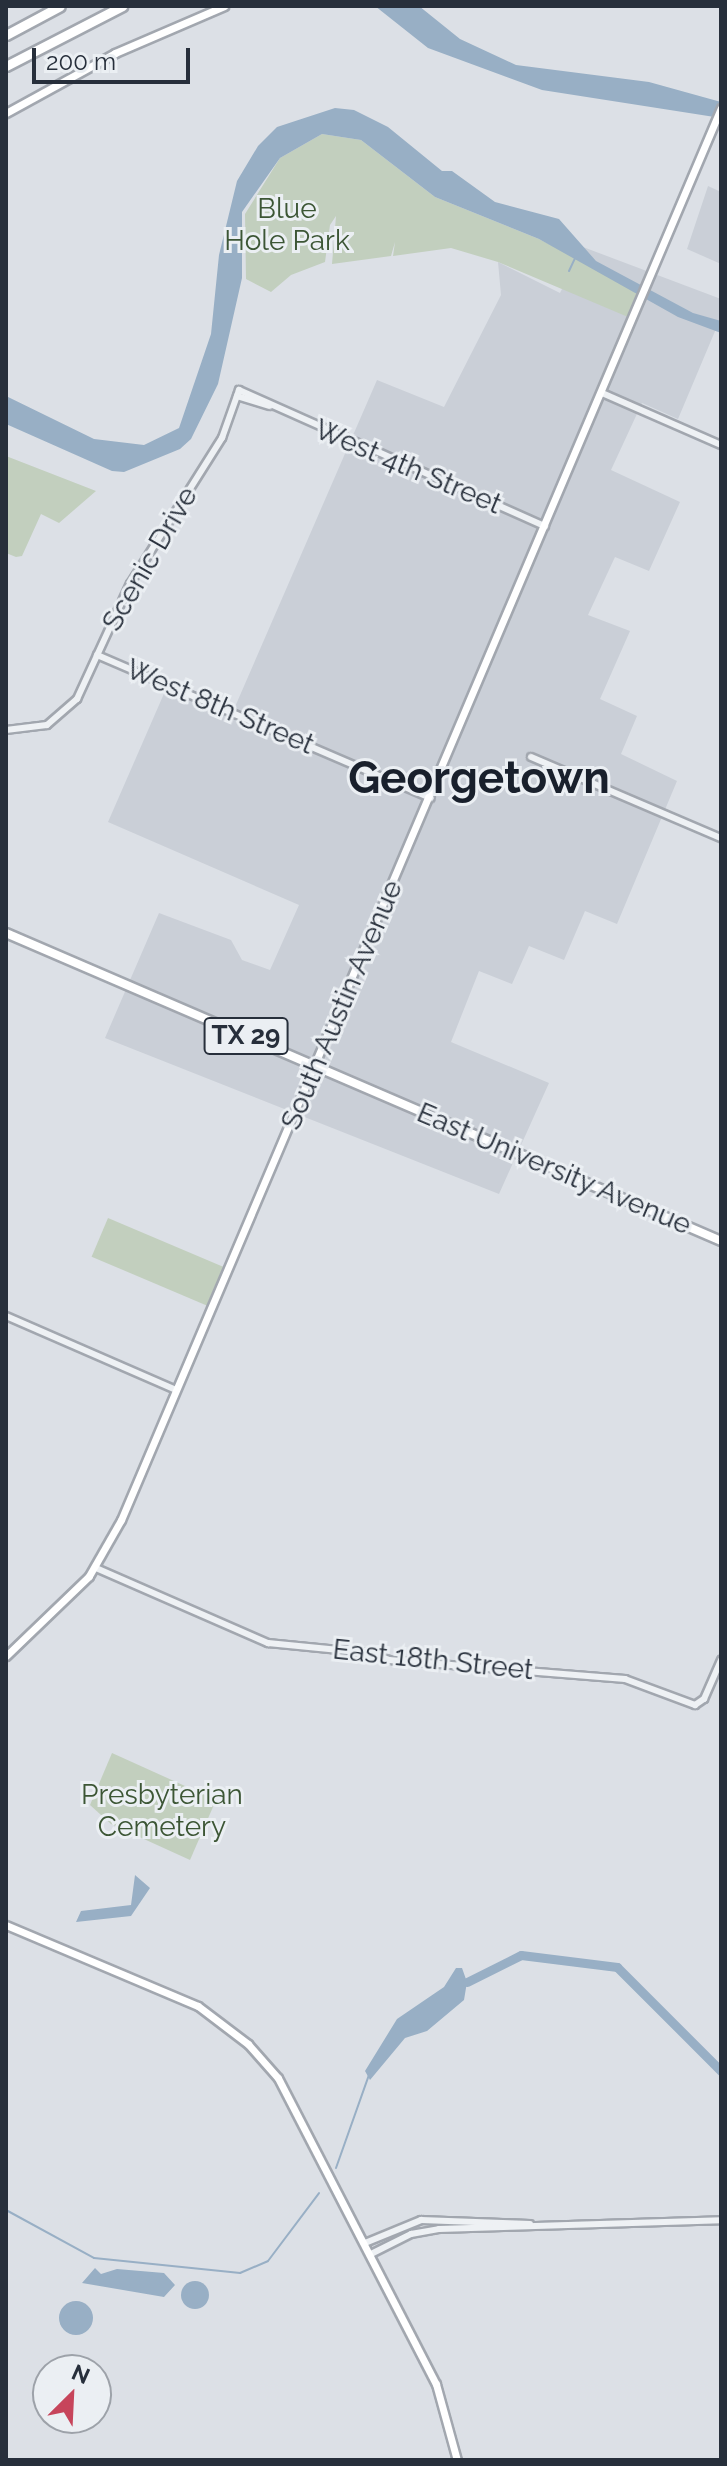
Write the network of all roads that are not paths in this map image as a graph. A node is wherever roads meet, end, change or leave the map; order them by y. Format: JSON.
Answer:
{"nodes":[{"id":1,"x":60,"y":6,"type":"edge"},
{"id":2,"x":122,"y":6,"type":"edge"},
{"id":3,"x":224,"y":6,"type":"edge"},
{"id":4,"x":6,"y":35,"type":"edge"},
{"id":5,"x":6,"y":66,"type":"edge"},
{"id":6,"x":721,"y":108,"type":"edge"},
{"id":7,"x":6,"y":113,"type":"edge"},
{"id":8,"x":238,"y":393,"type":"joint"},
{"id":9,"x":602,"y":393,"type":"junction"},
{"id":10,"x":721,"y":445,"type":"edge"},
{"id":11,"x":546,"y":526,"type":"junction"},
{"id":12,"x":97,"y":655,"type":"junction"},
{"id":13,"x":6,"y":730,"type":"edge"},
{"id":14,"x":531,"y":757,"type":"dead end"},
{"id":15,"x":431,"y":798,"type":"junction"},
{"id":16,"x":721,"y":838,"type":"edge"},
{"id":17,"x":6,"y":933,"type":"edge"},
{"id":18,"x":316,"y":1066,"type":"junction"},
{"id":19,"x":721,"y":1241,"type":"edge"},
{"id":20,"x":6,"y":1316,"type":"edge"},
{"id":21,"x":176,"y":1390,"type":"junction"},
{"id":22,"x":96,"y":1568,"type":"junction"},
{"id":23,"x":6,"y":1656,"type":"edge"},
{"id":24,"x":721,"y":1660,"type":"edge"},
{"id":25,"x":6,"y":1925,"type":"edge"},
{"id":26,"x":721,"y":2220,"type":"edge"},
{"id":27,"x":537,"y":2225,"type":"junction"},
{"id":28,"x":365,"y":2243,"type":"junction"},
{"id":29,"x":371,"y":2254,"type":"junction"},
{"id":30,"x":457,"y":2460,"type":"edge"}],
"edges":[{"from":1,"to":4,"type":"highway"},
{"from":2,"to":5,"type":"highway"},
{"from":3,"to":7,"type":"main road"},
{"from":6,"to":9,"type":"main road","name":"South Austin Avenue"},
{"from":8,"to":11,"type":"street","name":"West 4th Street"},
{"from":8,"to":12,"type":"street","name":"Scenic Drive"},
{"from":9,"to":10,"type":"street"},
{"from":9,"to":11,"type":"main road","name":"South Austin Avenue"},
{"from":11,"to":15,"type":"main road","name":"South Austin Avenue"},
{"from":12,"to":13,"type":"street","name":"Scenic Drive"},
{"from":12,"to":15,"type":"street","name":"West 8th Street"},
{"from":14,"to":16,"type":"street"},
{"from":15,"to":18,"type":"main road","name":"South Austin Avenue"},
{"from":17,"to":18,"type":"main road","number":"TX 29"},
{"from":18,"to":19,"type":"main road","name":"East University Avenue","number":"TX 29"},
{"from":18,"to":21,"type":"main road","name":"South Austin Avenue"},
{"from":20,"to":21,"type":"street"},
{"from":21,"to":22,"type":"main road","name":"South Austin Avenue"},
{"from":22,"to":23,"type":"main road","name":"South Austin Avenue"},
{"from":22,"to":24,"type":"street","name":"East 18th Street"},
{"from":25,"to":28,"type":"main road"},
{"from":26,"to":27,"type":"street"},
{"from":27,"to":28,"type":"street"},
{"from":27,"to":29,"type":"street"},
{"from":28,"to":29,"type":"main road"},
{"from":29,"to":30,"type":"main road"}]}
